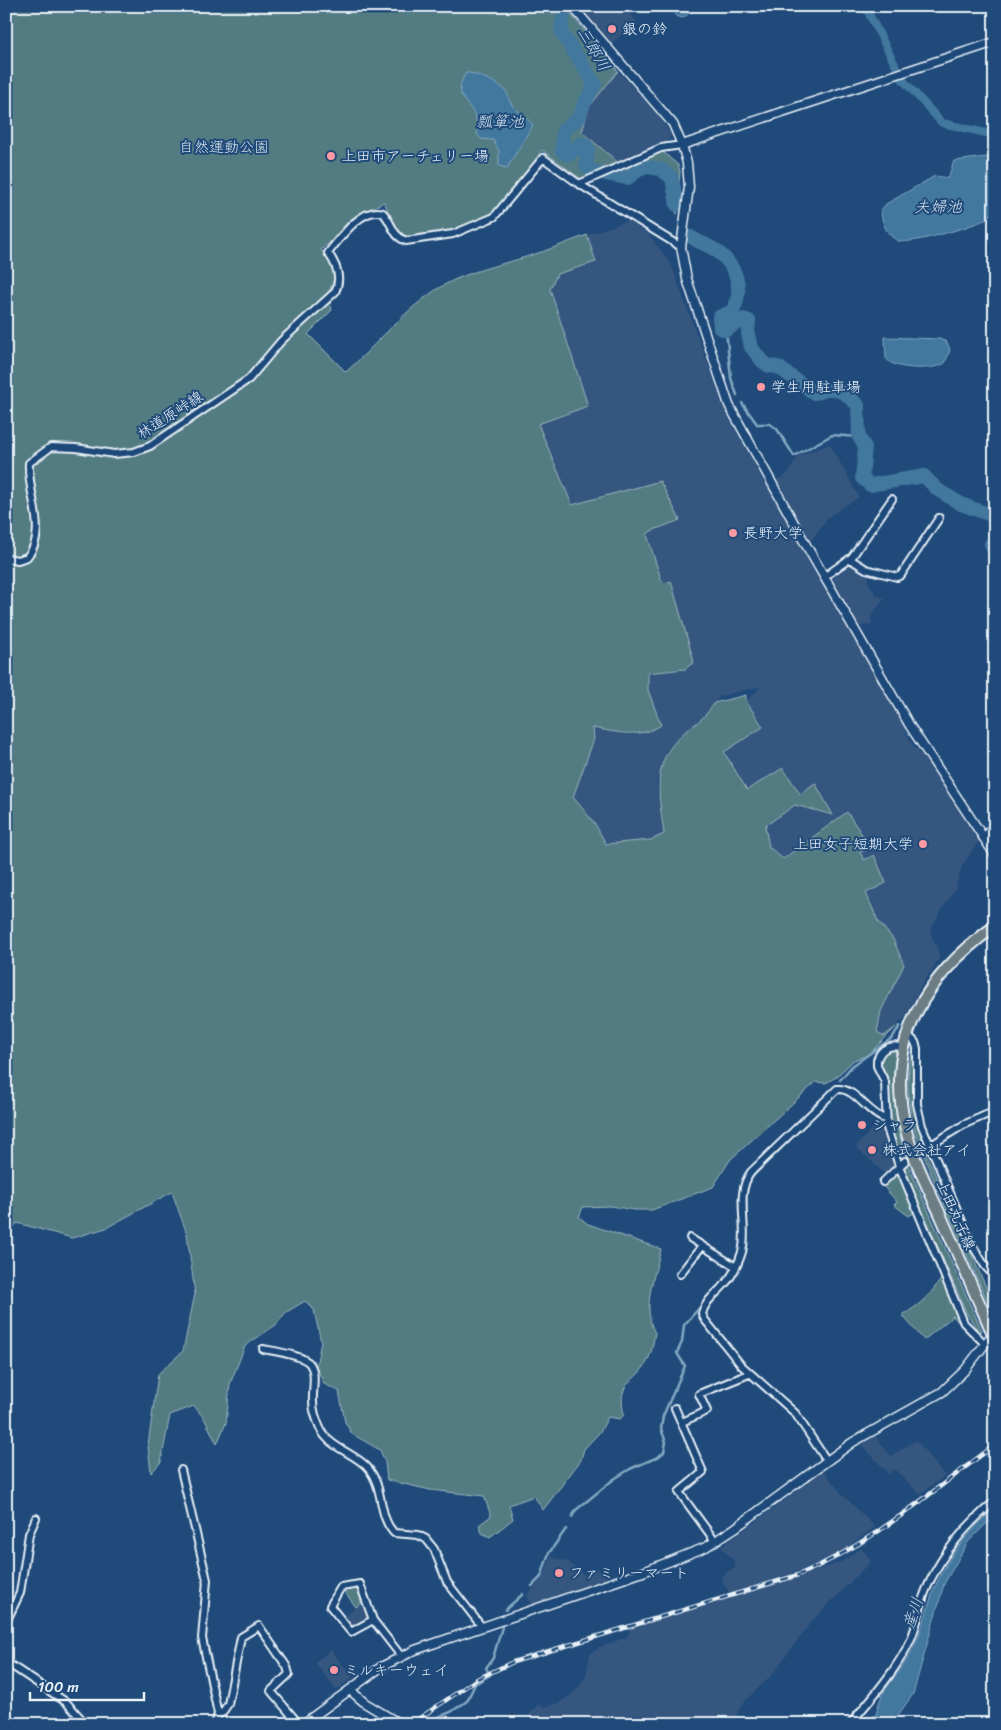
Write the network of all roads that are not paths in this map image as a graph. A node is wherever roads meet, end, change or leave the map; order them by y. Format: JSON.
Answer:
{"nodes":[{"id":1,"x":572,"y":6,"type":"edge"},
{"id":2,"x":995,"y":42,"type":"edge"},
{"id":3,"x":682,"y":145,"type":"junction"},
{"id":4,"x":579,"y":184,"type":"junction"},
{"id":5,"x":682,"y":247,"type":"junction"},
{"id":6,"x":892,"y":499,"type":"dead end"},
{"id":7,"x":939,"y":518,"type":"dead end"},
{"id":8,"x":6,"y":558,"type":"edge"},
{"id":9,"x":850,"y":559,"type":"junction"},
{"id":10,"x":824,"y":577,"type":"junction"},
{"id":11,"x":995,"y":823,"type":"edge"},
{"id":12,"x":983,"y":838,"type":"junction"},
{"id":13,"x":995,"y":855,"type":"edge"},
{"id":14,"x":995,"y":926,"type":"edge"},
{"id":15,"x":908,"y":1035,"type":"junction"},
{"id":16,"x":904,"y":1048,"type":"junction"},
{"id":17,"x":995,"y":1111,"type":"edge"},
{"id":18,"x":885,"y":1119,"type":"junction"},
{"id":19,"x":930,"y":1147,"type":"junction"},
{"id":20,"x":923,"y":1150,"type":"dead end"},
{"id":21,"x":905,"y":1161,"type":"dead end"},
{"id":22,"x":899,"y":1166,"type":"junction"},
{"id":23,"x":882,"y":1182,"type":"dead end"},
{"id":24,"x":690,"y":1238,"type":"dead end"},
{"id":25,"x":702,"y":1246,"type":"junction"},
{"id":26,"x":736,"y":1267,"type":"junction"},
{"id":27,"x":680,"y":1274,"type":"dead end"},
{"id":28,"x":995,"y":1277,"type":"edge"},
{"id":29,"x":992,"y":1328,"type":"edge"},
{"id":30,"x":995,"y":1337,"type":"edge"},
{"id":31,"x":985,"y":1344,"type":"junction"},
{"id":32,"x":263,"y":1349,"type":"dead end"},
{"id":33,"x":749,"y":1374,"type":"junction"},
{"id":34,"x":675,"y":1408,"type":"dead end"},
{"id":35,"x":682,"y":1422,"type":"junction"},
{"id":36,"x":827,"y":1461,"type":"junction"},
{"id":37,"x":181,"y":1470,"type":"dead end"},
{"id":38,"x":995,"y":1501,"type":"edge"},
{"id":39,"x":36,"y":1518,"type":"dead end"},
{"id":40,"x":715,"y":1542,"type":"junction"},
{"id":41,"x":373,"y":1620,"type":"junction"},
{"id":42,"x":6,"y":1622,"type":"edge"},
{"id":43,"x":482,"y":1627,"type":"junction"},
{"id":44,"x":401,"y":1656,"type":"junction"},
{"id":45,"x":6,"y":1662,"type":"edge"},
{"id":46,"x":350,"y":1690,"type":"junction"},
{"id":47,"x":218,"y":1714,"type":"junction"},
{"id":48,"x":86,"y":1724,"type":"edge"},
{"id":49,"x":215,"y":1724,"type":"edge"},
{"id":50,"x":299,"y":1724,"type":"edge"},
{"id":51,"x":303,"y":1724,"type":"edge"},
{"id":52,"x":400,"y":1724,"type":"edge"},
{"id":53,"x":850,"y":1724,"type":"edge"}],
"edges":[{"from":1,"to":3,"type":"street"},
{"from":2,"to":3,"type":"street"},
{"from":3,"to":4,"type":"street"},
{"from":3,"to":5,"type":"street"},
{"from":4,"to":5,"type":"street"},
{"from":4,"to":8,"type":"street","name":"林道原峠線"},
{"from":5,"to":10,"type":"street"},
{"from":6,"to":9,"type":"street"},
{"from":7,"to":9,"type":"street"},
{"from":9,"to":10,"type":"street"},
{"from":10,"to":12,"type":"street"},
{"from":11,"to":12,"type":"street"},
{"from":12,"to":13,"type":"street"},
{"from":14,"to":15,"type":"main road","name":"上田丸子線"},
{"from":15,"to":16,"type":"main road","name":"上田丸子線"},
{"from":15,"to":19,"type":"street"},
{"from":16,"to":18,"type":"street"},
{"from":16,"to":29,"type":"main road","name":"上田丸子線"},
{"from":17,"to":19,"type":"street"},
{"from":18,"to":22,"type":"street"},
{"from":18,"to":26,"type":"street"},
{"from":19,"to":20,"type":"street"},
{"from":19,"to":28,"type":"street"},
{"from":21,"to":22,"type":"street"},
{"from":22,"to":23,"type":"street"},
{"from":22,"to":31,"type":"street"},
{"from":24,"to":25,"type":"street"},
{"from":25,"to":26,"type":"street"},
{"from":25,"to":27,"type":"street"},
{"from":26,"to":33,"type":"street"},
{"from":29,"to":30,"type":"main road","name":"上田丸子線","bridge":true},
{"from":29,"to":31,"type":"street"},
{"from":31,"to":36,"type":"street"},
{"from":32,"to":43,"type":"street"},
{"from":33,"to":35,"type":"street"},
{"from":33,"to":36,"type":"street"},
{"from":34,"to":35,"type":"street"},
{"from":35,"to":40,"type":"street"},
{"from":36,"to":40,"type":"street"},
{"from":37,"to":47,"type":"street"},
{"from":38,"to":53,"type":"street"},
{"from":39,"to":42,"type":"street"},
{"from":40,"to":43,"type":"street"},
{"from":41,"to":41,"type":"street"},
{"from":41,"to":44,"type":"street"},
{"from":43,"to":44,"type":"street"},
{"from":44,"to":46,"type":"street"},
{"from":45,"to":48,"type":"street"},
{"from":46,"to":51,"type":"street"},
{"from":46,"to":52,"type":"street"},
{"from":47,"to":49,"type":"street"},
{"from":47,"to":50,"type":"street"}]}
